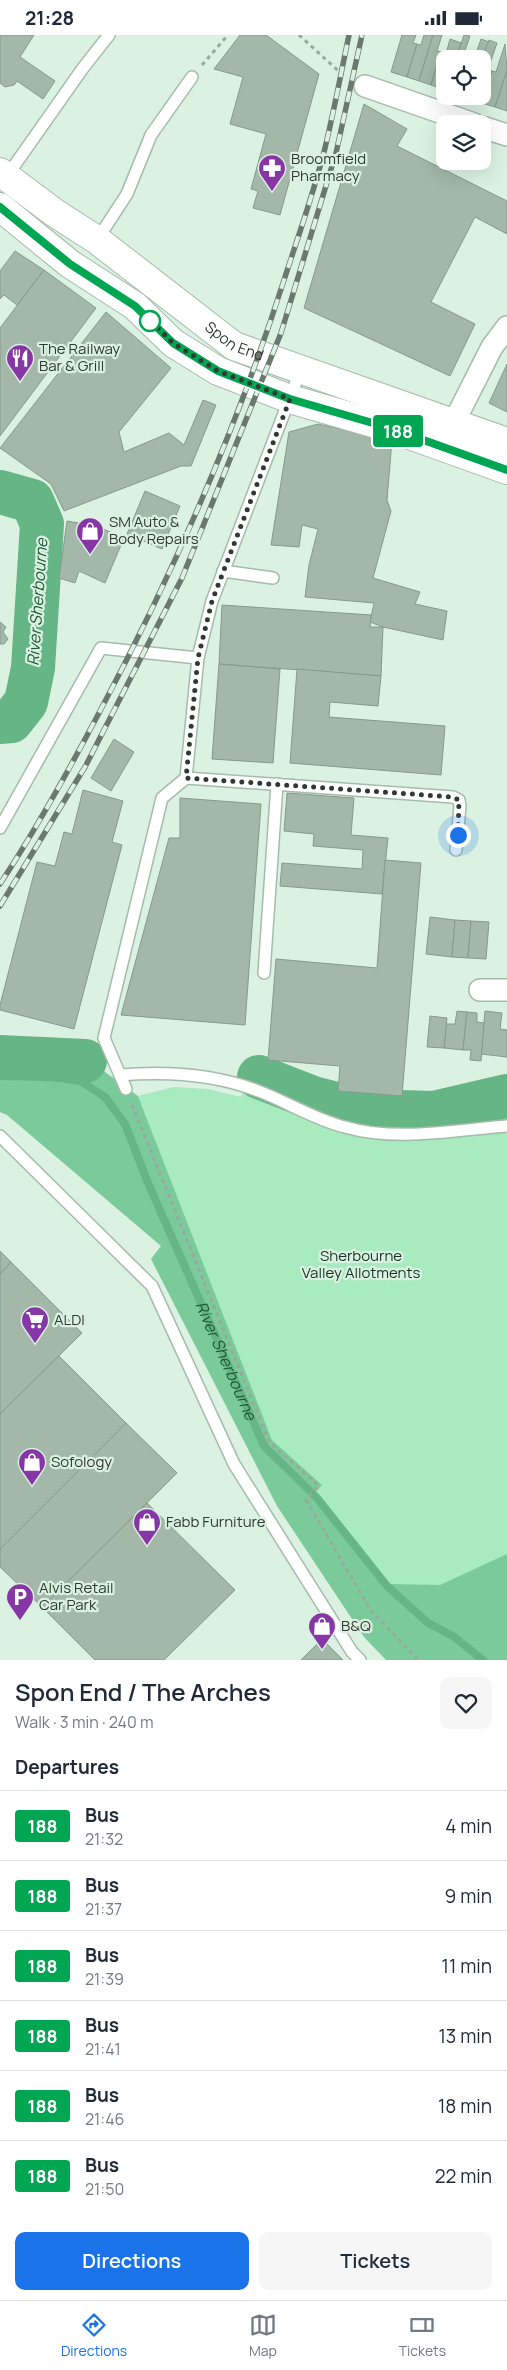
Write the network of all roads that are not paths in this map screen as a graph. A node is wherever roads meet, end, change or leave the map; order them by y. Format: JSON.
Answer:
{"nodes":[{"id":1,"x":109,"y":35,"type":"edge"},
{"id":2,"x":192,"y":77,"type":"road end"},
{"id":3,"x":365,"y":86,"type":"road end"},
{"id":4,"x":448,"y":115,"type":"edge"},
{"id":5,"x":491,"y":130,"type":"edge"},
{"id":6,"x":507,"y":135,"type":"edge"},
{"id":7,"x":3,"y":174,"type":"edge"},
{"id":8,"x":0,"y":207,"type":"edge"},
{"id":9,"x":97,"y":240,"type":"junction"},
{"id":10,"x":507,"y":327,"type":"edge"},
{"id":11,"x":301,"y":369,"type":"junction"},
{"id":12,"x":290,"y":399,"type":"junction"},
{"id":13,"x":454,"y":422,"type":"junction"},
{"id":14,"x":507,"y":442,"type":"edge"},
{"id":15,"x":507,"y":470,"type":"edge"},
{"id":16,"x":223,"y":571,"type":"junction"},
{"id":17,"x":273,"y":578,"type":"dead end"},
{"id":18,"x":198,"y":658,"type":"junction"},
{"id":19,"x":186,"y":778,"type":"junction"},
{"id":20,"x":277,"y":784,"type":"junction"},
{"id":21,"x":0,"y":828,"type":"edge"},
{"id":22,"x":456,"y":850,"type":"dead end"},
{"id":23,"x":264,"y":973,"type":"dead end"},
{"id":24,"x":507,"y":990,"type":"edge"},
{"id":25,"x":480,"y":991,"type":"dead end"},
{"id":26,"x":120,"y":1075,"type":"junction"},
{"id":27,"x":126,"y":1089,"type":"road end"},
{"id":28,"x":507,"y":1126,"type":"edge"},
{"id":29,"x":0,"y":1136,"type":"edge"},
{"id":30,"x":360,"y":1660,"type":"edge"}],
"edges":[{"from":1,"to":7,"type":"lane"},
{"from":2,"to":9,"type":"lane"},
{"from":3,"to":4,"type":"street"},
{"from":5,"to":6,"type":"street"},
{"from":7,"to":9,"type":"main road","name":"Spon End"},
{"from":8,"to":12,"type":"main road","name":"Spon End"},
{"from":9,"to":11,"type":"main road","name":"Spon End"},
{"from":10,"to":13,"type":"street"},
{"from":11,"to":12,"type":"lane"},
{"from":11,"to":13,"type":"main road","name":"Spon End"},
{"from":12,"to":15,"type":"main road","name":"Spon End"},
{"from":12,"to":16,"type":"lane"},
{"from":13,"to":14,"type":"main road","name":"Spon End"},
{"from":16,"to":17,"type":"lane"},
{"from":16,"to":18,"type":"lane"},
{"from":18,"to":19,"type":"lane"},
{"from":18,"to":21,"type":"lane"},
{"from":19,"to":20,"type":"lane"},
{"from":19,"to":26,"type":"lane"},
{"from":20,"to":22,"type":"lane"},
{"from":20,"to":23,"type":"lane"},
{"from":24,"to":25,"type":"street"},
{"from":26,"to":27,"type":"lane"},
{"from":26,"to":28,"type":"lane"},
{"from":29,"to":30,"type":"lane"}]}
